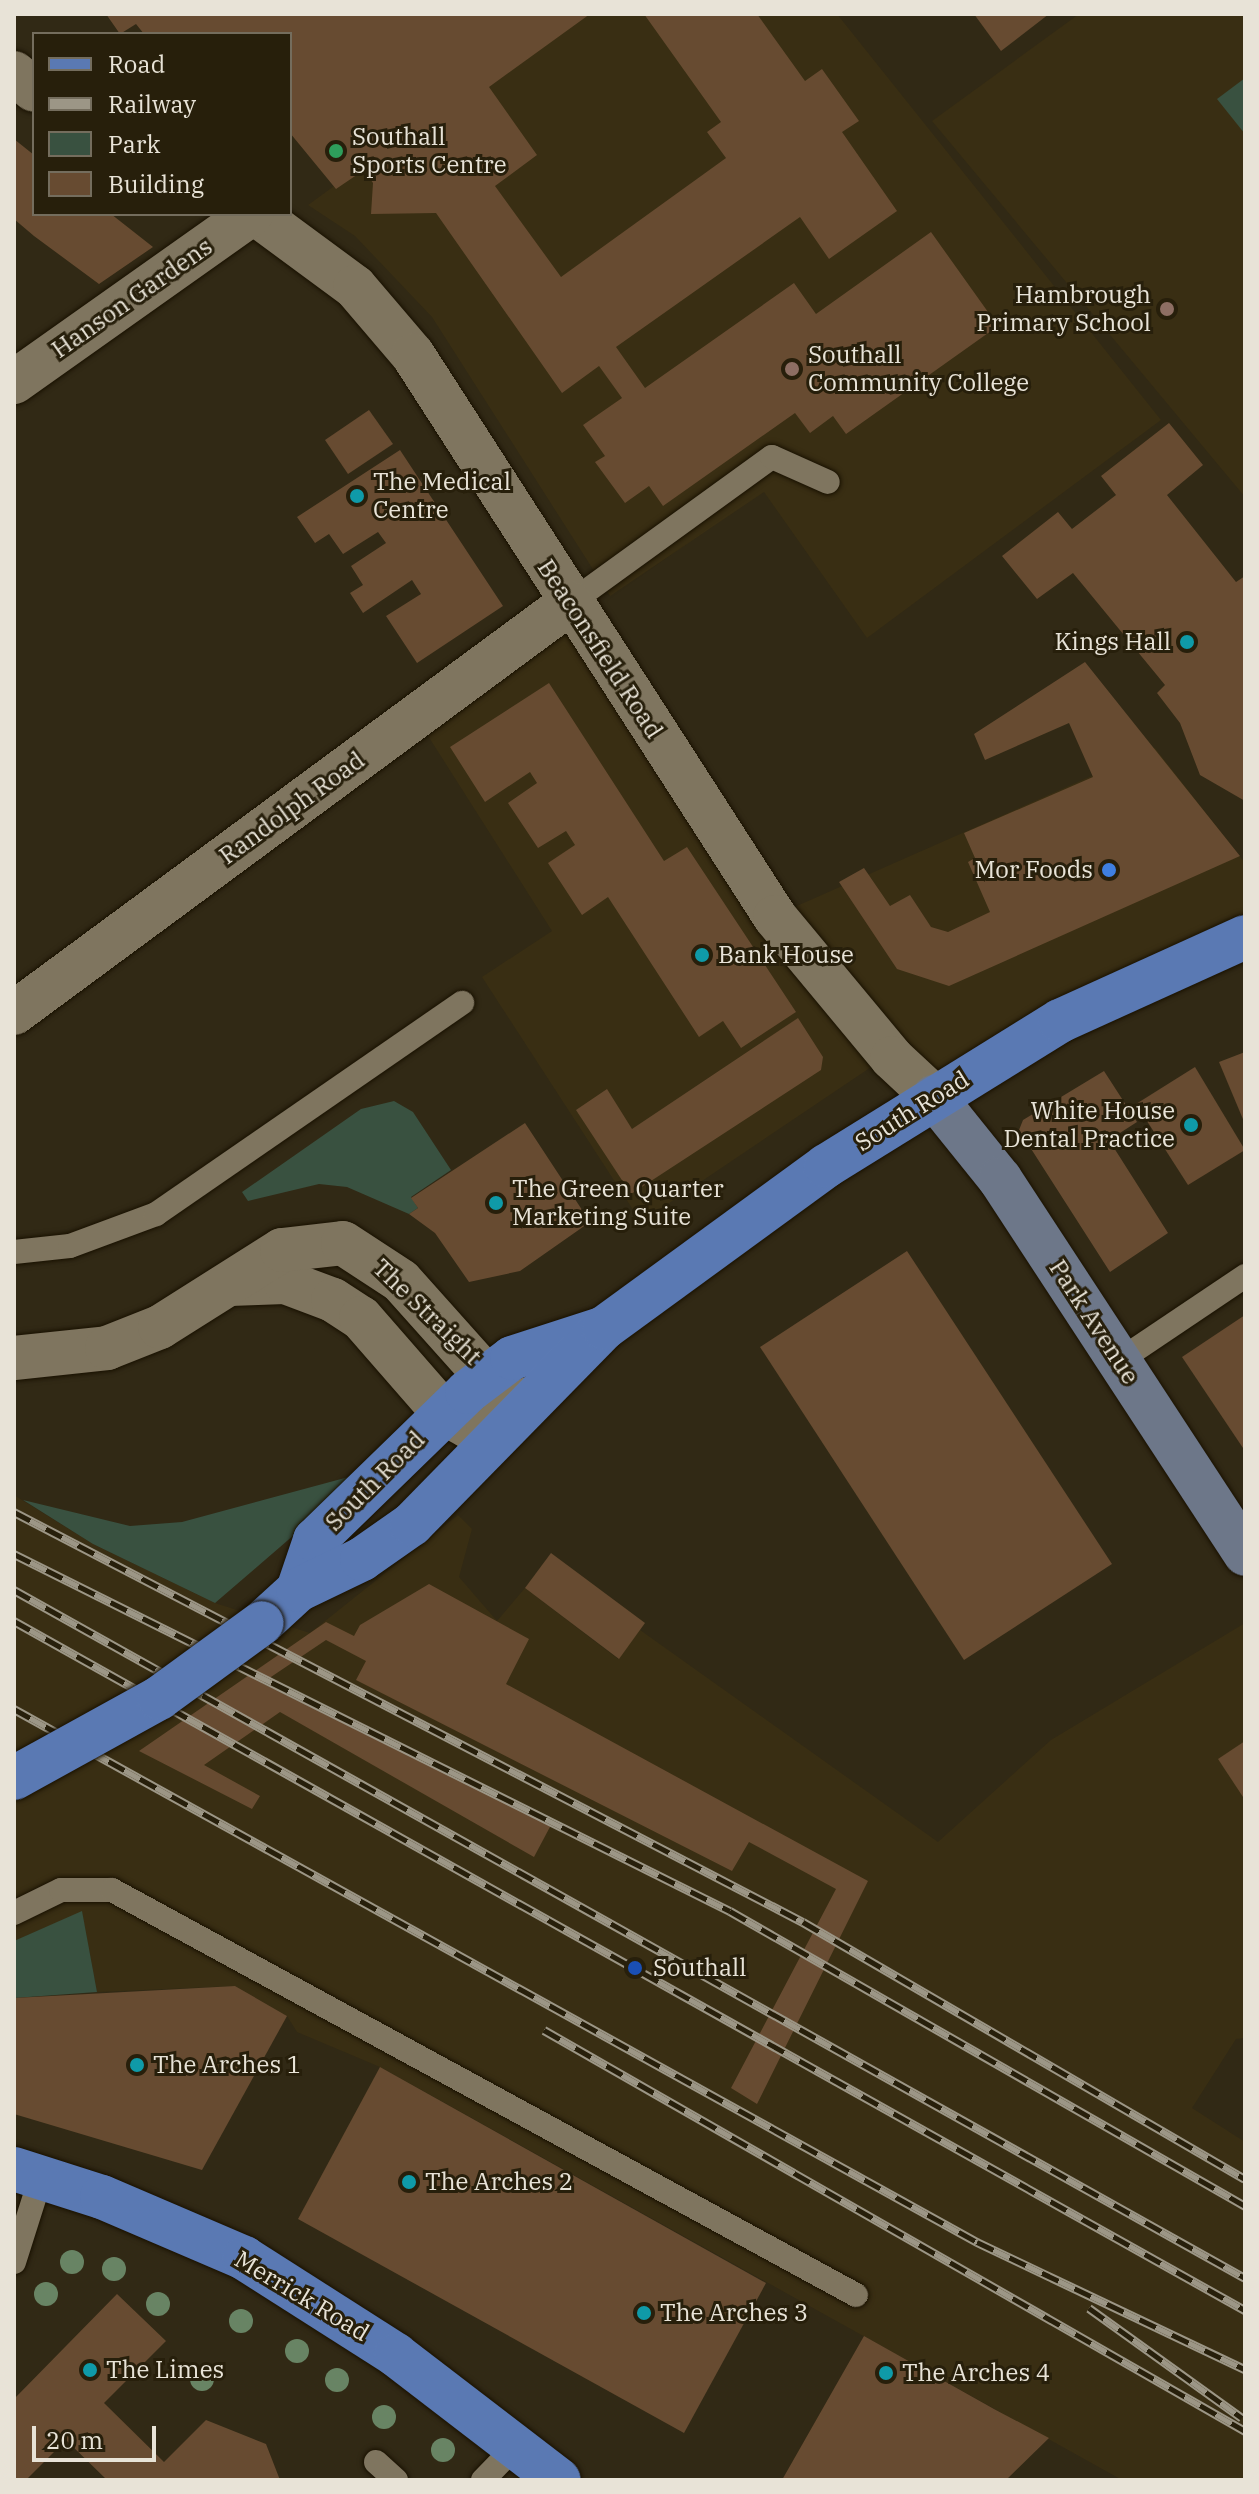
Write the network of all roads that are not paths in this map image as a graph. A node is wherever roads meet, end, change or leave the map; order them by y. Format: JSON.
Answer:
{"nodes":[{"id":1,"x":14,"y":73,"type":"edge"},
{"id":2,"x":32,"y":88,"type":"edge"},
{"id":3,"x":251,"y":216,"type":"edge"},
{"id":4,"x":257,"y":216,"type":"edge"},
{"id":5,"x":14,"y":382,"type":"edge"},
{"id":6,"x":828,"y":482,"type":"dead end"},
{"id":7,"x":570,"y":603,"type":"junction"},
{"id":8,"x":1245,"y":937,"type":"edge"},
{"id":9,"x":462,"y":1003,"type":"dead end"},
{"id":10,"x":14,"y":1013,"type":"edge"},
{"id":11,"x":934,"y":1097,"type":"junction"},
{"id":12,"x":14,"y":1252,"type":"edge"},
{"id":13,"x":1245,"y":1276,"type":"edge"},
{"id":14,"x":230,"y":1284,"type":"junction"},
{"id":15,"x":604,"y":1328,"type":"junction"},
{"id":16,"x":14,"y":1358,"type":"edge"},
{"id":17,"x":1120,"y":1360,"type":"junction"},
{"id":18,"x":493,"y":1372,"type":"junction"},
{"id":19,"x":552,"y":1384,"type":"junction"},
{"id":20,"x":444,"y":1413,"type":"junction"},
{"id":21,"x":1245,"y":1554,"type":"edge"},
{"id":22,"x":298,"y":1590,"type":"junction"},
{"id":23,"x":14,"y":1778,"type":"edge"},
{"id":24,"x":14,"y":1913,"type":"edge"},
{"id":25,"x":28,"y":2173,"type":"edge"},
{"id":26,"x":14,"y":2262,"type":"edge"},
{"id":27,"x":856,"y":2295,"type":"dead end"},
{"id":28,"x":516,"y":2446,"type":"junction"},
{"id":29,"x":376,"y":2462,"type":"dead end"},
{"id":30,"x":396,"y":2480,"type":"edge"},
{"id":31,"x":483,"y":2480,"type":"edge"},
{"id":32,"x":559,"y":2480,"type":"edge"}],
"edges":[{"from":1,"to":2,"type":"street"},
{"from":3,"to":5,"type":"street","name":"Hanson Gardens"},
{"from":4,"to":7,"type":"street","name":"Beaconsfield Road"},
{"from":6,"to":7,"type":"lane"},
{"from":7,"to":10,"type":"street","name":"Randolph Road"},
{"from":7,"to":11,"type":"street","name":"Beaconsfield Road"},
{"from":8,"to":11,"type":"main road","name":"South Road"},
{"from":9,"to":12,"type":"lane"},
{"from":11,"to":15,"type":"main road","name":"South Road"},
{"from":11,"to":17,"type":"street","name":"Park Avenue"},
{"from":13,"to":17,"type":"lane"},
{"from":14,"to":16,"type":"street","name":"The Straight"},
{"from":14,"to":18,"type":"street","name":"The Straight"},
{"from":14,"to":20,"type":"street","name":"The Straight"},
{"from":15,"to":18,"type":"main road","name":"South Road"},
{"from":15,"to":19,"type":"main road","name":"South Road"},
{"from":17,"to":21,"type":"street","name":"Park Avenue"},
{"from":18,"to":20,"type":"main road","name":"South Road"},
{"from":19,"to":20,"type":"street"},
{"from":19,"to":22,"type":"main road","name":"South Road"},
{"from":20,"to":22,"type":"main road","name":"South Road"},
{"from":22,"to":23,"type":"main road","name":"South Road","bridge":true},
{"from":24,"to":27,"type":"lane"},
{"from":25,"to":26,"type":"lane"},
{"from":25,"to":28,"type":"main road","name":"Merrick Road"},
{"from":28,"to":31,"type":"lane"},
{"from":28,"to":32,"type":"main road","name":"Merrick Road"},
{"from":29,"to":30,"type":"lane"}]}
